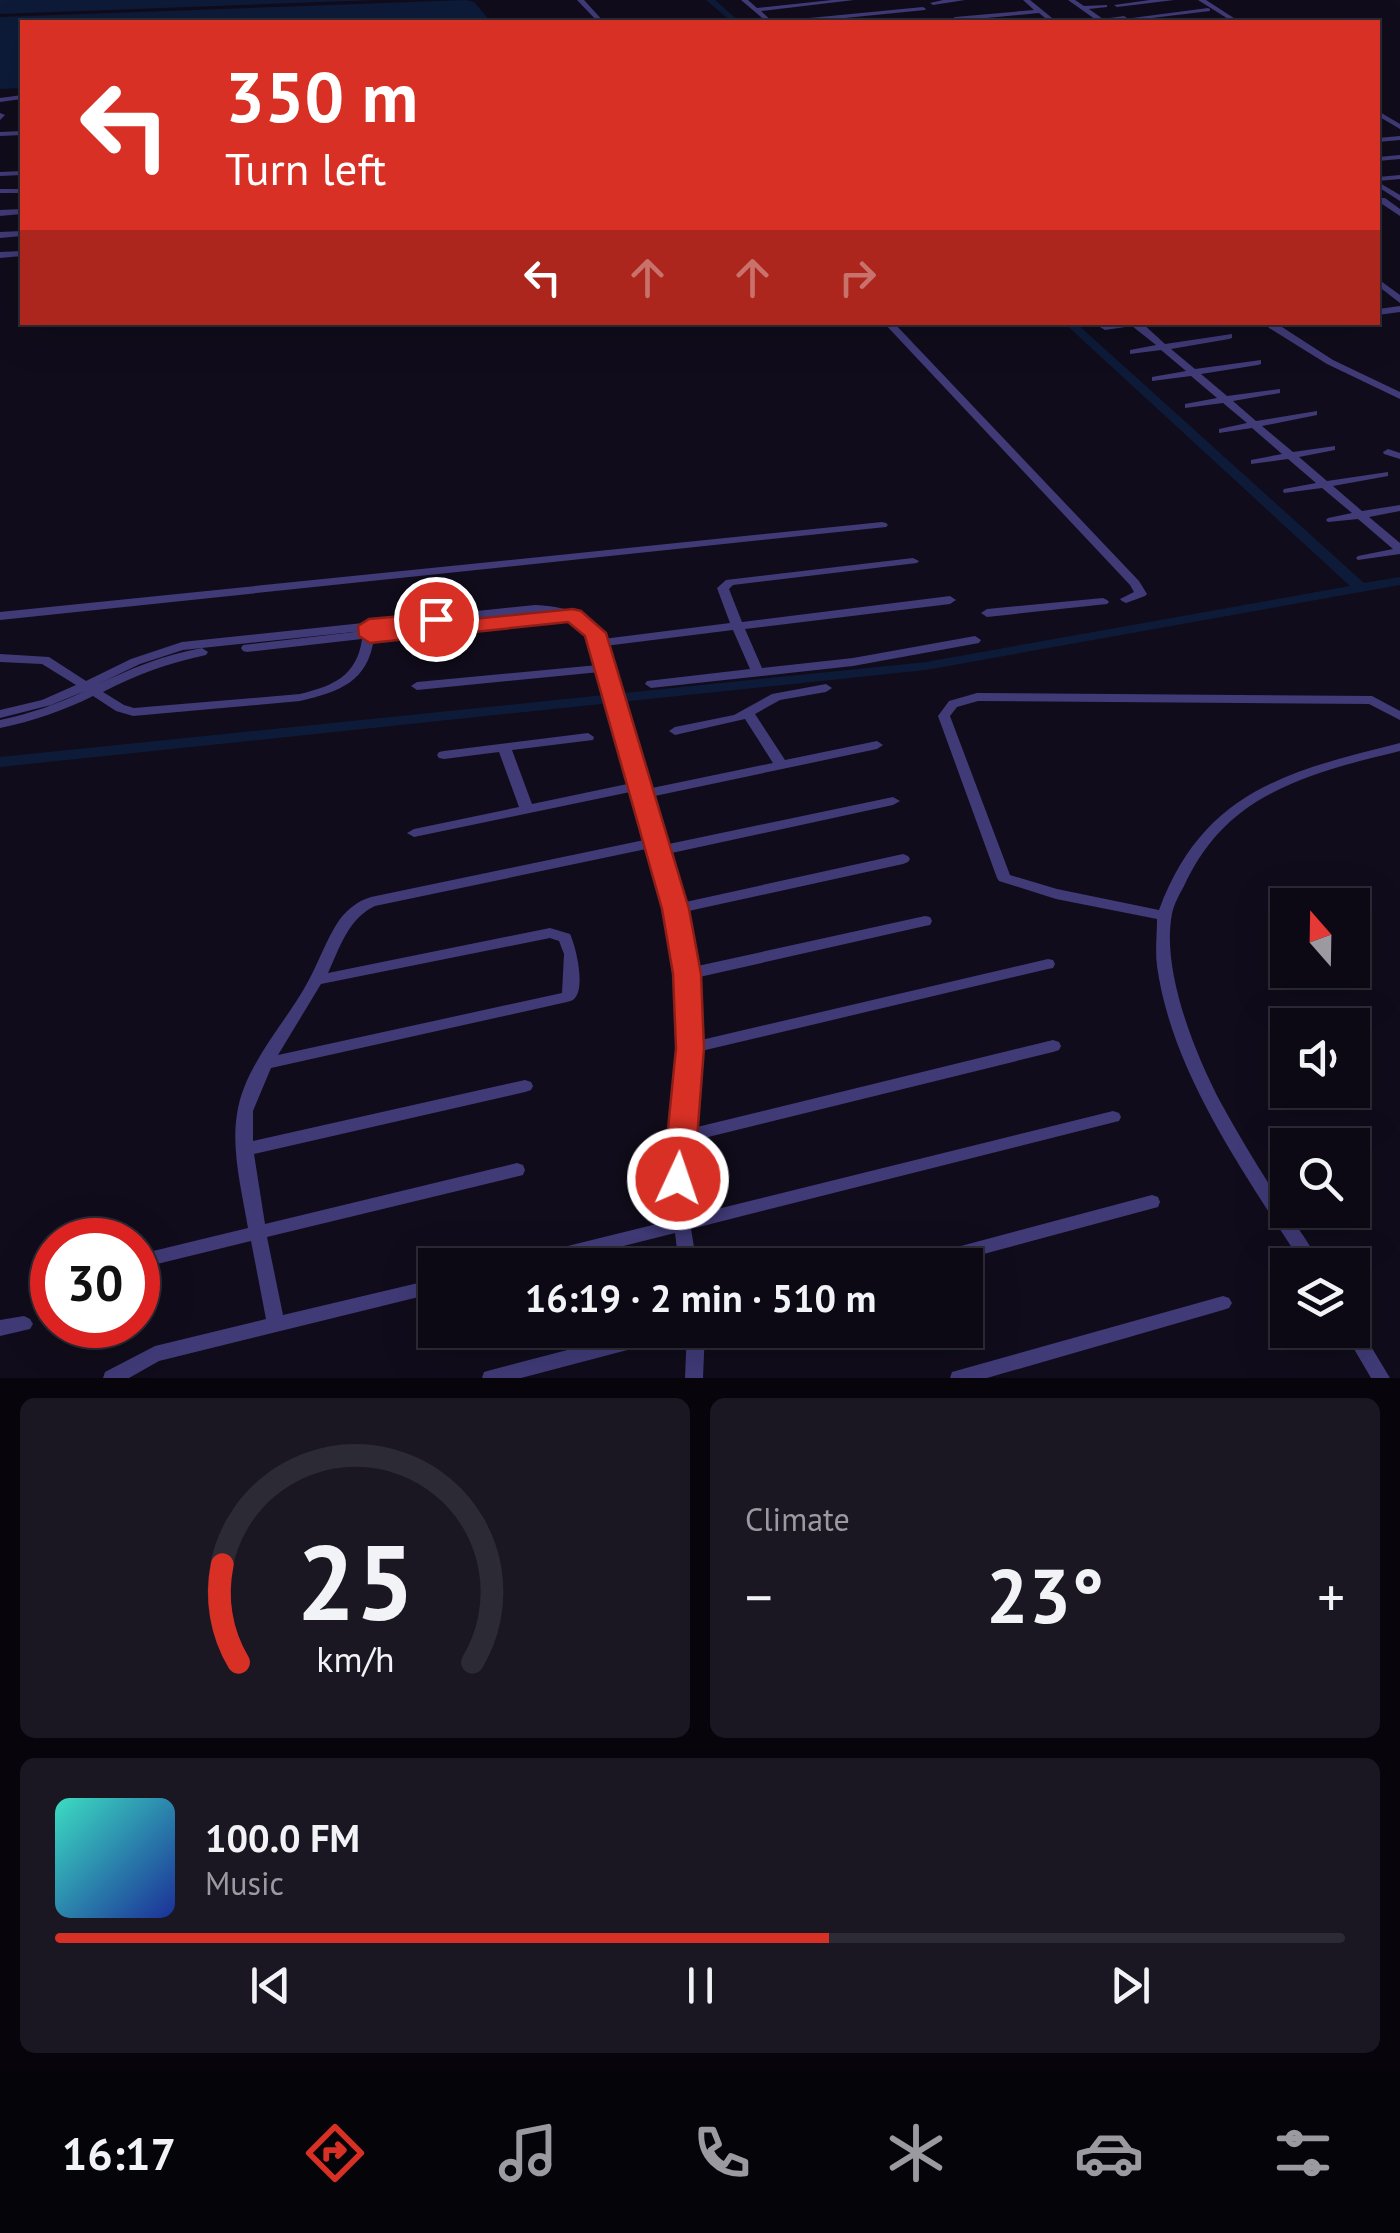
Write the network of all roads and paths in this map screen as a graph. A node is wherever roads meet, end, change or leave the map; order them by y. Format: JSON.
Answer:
{"nodes":[{"id":1,"x":580,"y":0,"type":"edge"},
{"id":2,"x":744,"y":0,"type":"edge"},
{"id":3,"x":850,"y":0,"type":"edge"},
{"id":4,"x":962,"y":0,"type":"edge"},
{"id":5,"x":1026,"y":0,"type":"edge"},
{"id":6,"x":1070,"y":0,"type":"edge"},
{"id":7,"x":1158,"y":0,"type":"edge"},
{"id":8,"x":1171,"y":0,"type":"edge"},
{"id":9,"x":1201,"y":0,"type":"edge"},
{"id":10,"x":933,"y":3,"type":"dead end"},
{"id":11,"x":1117,"y":5,"type":"dead end"},
{"id":12,"x":1106,"y":6,"type":"dead end"},
{"id":13,"x":1082,"y":8,"type":"junction"},
{"id":14,"x":923,"y":9,"type":"dead end"},
{"id":15,"x":756,"y":10,"type":"junction"},
{"id":16,"x":1208,"y":10,"type":"dead end"},
{"id":17,"x":1040,"y":11,"type":"junction"},
{"id":18,"x":864,"y":14,"type":"junction"},
{"id":19,"x":1175,"y":14,"type":"junction"},
{"id":20,"x":1124,"y":18,"type":"dead end"},
{"id":21,"x":1136,"y":18,"type":"dead end"},
{"id":22,"x":955,"y":19,"type":"dead end"},
{"id":23,"x":599,"y":20,"type":"edge"},
{"id":24,"x":768,"y":20,"type":"edge"},
{"id":25,"x":808,"y":20,"type":"edge"},
{"id":26,"x":872,"y":20,"type":"edge"},
{"id":27,"x":1051,"y":20,"type":"edge"},
{"id":28,"x":1099,"y":20,"type":"edge"},
{"id":29,"x":1113,"y":20,"type":"edge"},
{"id":30,"x":1185,"y":20,"type":"edge"},
{"id":31,"x":1234,"y":20,"type":"edge"},
{"id":32,"x":1380,"y":114,"type":"edge"},
{"id":33,"x":1389,"y":120,"type":"junction"},
{"id":34,"x":1380,"y":121,"type":"edge"},
{"id":35,"x":1400,"y":127,"type":"edge"},
{"id":36,"x":1380,"y":183,"type":"edge"},
{"id":37,"x":1380,"y":200,"type":"edge"},
{"id":38,"x":1400,"y":213,"type":"edge"},
{"id":39,"x":1380,"y":284,"type":"edge"},
{"id":40,"x":1400,"y":300,"type":"edge"},
{"id":41,"x":891,"y":325,"type":"edge"},
{"id":42,"x":1123,"y":325,"type":"edge"},
{"id":43,"x":1137,"y":325,"type":"edge"},
{"id":44,"x":1272,"y":325,"type":"edge"},
{"id":45,"x":1105,"y":328,"type":"dead end"},
{"id":46,"x":1229,"y":336,"type":"dead end"},
{"id":47,"x":1164,"y":347,"type":"junction"},
{"id":48,"x":1133,"y":352,"type":"dead end"},
{"id":49,"x":1258,"y":362,"type":"dead end"},
{"id":50,"x":1194,"y":372,"type":"junction"},
{"id":51,"x":1155,"y":380,"type":"dead end"},
{"id":52,"x":1276,"y":391,"type":"dead end"},
{"id":53,"x":1400,"y":396,"type":"edge"},
{"id":54,"x":1226,"y":399,"type":"junction"},
{"id":55,"x":1188,"y":406,"type":"dead end"},
{"id":56,"x":1313,"y":414,"type":"dead end"},
{"id":57,"x":1257,"y":426,"type":"junction"},
{"id":58,"x":1223,"y":432,"type":"dead end"},
{"id":59,"x":1331,"y":448,"type":"dead end"},
{"id":60,"x":1291,"y":454,"type":"junction"},
{"id":61,"x":1255,"y":462,"type":"dead end"},
{"id":62,"x":1384,"y":474,"type":"dead end"},
{"id":63,"x":1325,"y":484,"type":"junction"},
{"id":64,"x":1288,"y":491,"type":"dead end"},
{"id":65,"x":1400,"y":508,"type":"edge"},
{"id":66,"x":1360,"y":515,"type":"junction"},
{"id":67,"x":1332,"y":520,"type":"dead end"},
{"id":68,"x":882,"y":525,"type":"dead end"},
{"id":69,"x":1400,"y":550,"type":"edge"},
{"id":70,"x":1362,"y":558,"type":"dead end"},
{"id":71,"x":913,"y":561,"type":"dead end"},
{"id":72,"x":950,"y":600,"type":"dead end"},
{"id":73,"x":1126,"y":600,"type":"dead end"},
{"id":74,"x":1103,"y":602,"type":"dead end"},
{"id":75,"x":987,"y":613,"type":"dead end"},
{"id":76,"x":0,"y":616,"type":"edge"},
{"id":77,"x":738,"y":626,"type":"junction"},
{"id":78,"x":369,"y":631,"type":"junction"},
{"id":79,"x":975,"y":640,"type":"dead end"},
{"id":80,"x":598,"y":643,"type":"junction"},
{"id":81,"x":0,"y":658,"type":"edge"},
{"id":82,"x":605,"y":668,"type":"junction"},
{"id":83,"x":758,"y":673,"type":"junction"},
{"id":84,"x":651,"y":684,"type":"dead end"},
{"id":85,"x":417,"y":686,"type":"dead end"},
{"id":86,"x":90,"y":687,"type":"junction"},
{"id":87,"x":826,"y":688,"type":"dead end"},
{"id":88,"x":748,"y":713,"type":"junction"},
{"id":89,"x":0,"y":714,"type":"edge"},
{"id":90,"x":1400,"y":716,"type":"edge"},
{"id":91,"x":0,"y":724,"type":"edge"},
{"id":92,"x":675,"y":731,"type":"dead end"},
{"id":93,"x":588,"y":736,"type":"dead end"},
{"id":94,"x":877,"y":744,"type":"dead end"},
{"id":95,"x":504,"y":747,"type":"junction"},
{"id":96,"x":1400,"y":747,"type":"edge"},
{"id":97,"x":444,"y":755,"type":"dead end"},
{"id":98,"x":781,"y":765,"type":"junction"},
{"id":99,"x":641,"y":790,"type":"junction"},
{"id":100,"x":893,"y":801,"type":"dead end"},
{"id":101,"x":526,"y":809,"type":"junction"},
{"id":102,"x":414,"y":833,"type":"dead end"},
{"id":103,"x":657,"y":846,"type":"junction"},
{"id":104,"x":903,"y":859,"type":"dead end"},
{"id":105,"x":676,"y":909,"type":"junction"},
{"id":106,"x":1164,"y":916,"type":"junction"},
{"id":107,"x":924,"y":921,"type":"dead end"},
{"id":108,"x":1048,"y":964,"type":"dead end"},
{"id":109,"x":687,"y":974,"type":"junction"},
{"id":110,"x":317,"y":980,"type":"junction"},
{"id":111,"x":1053,"y":1046,"type":"dead end"},
{"id":112,"x":690,"y":1048,"type":"junction"},
{"id":113,"x":266,"y":1063,"type":"junction"},
{"id":114,"x":524,"y":1086,"type":"dead end"},
{"id":115,"x":1113,"y":1117,"type":"dead end"},
{"id":116,"x":680,"y":1137,"type":"junction"},
{"id":117,"x":246,"y":1149,"type":"junction"},
{"id":118,"x":516,"y":1170,"type":"dead end"},
{"id":119,"x":1152,"y":1202,"type":"dead end"},
{"id":120,"x":682,"y":1225,"type":"junction"},
{"id":121,"x":261,"y":1232,"type":"junction"},
{"id":122,"x":589,"y":1248,"type":"edge"},
{"id":123,"x":685,"y":1248,"type":"edge"},
{"id":124,"x":980,"y":1248,"type":"edge"},
{"id":125,"x":1302,"y":1248,"type":"edge"},
{"id":126,"x":160,"y":1257,"type":"edge"},
{"id":127,"x":418,"y":1290,"type":"edge"},
{"id":128,"x":1223,"y":1303,"type":"dead end"},
{"id":129,"x":24,"y":1324,"type":"dead end"},
{"id":130,"x":276,"y":1325,"type":"junction"},
{"id":131,"x":0,"y":1328,"type":"edge"},
{"id":132,"x":605,"y":1348,"type":"edge"},
{"id":133,"x":695,"y":1348,"type":"edge"},
{"id":134,"x":1363,"y":1348,"type":"edge"},
{"id":135,"x":112,"y":1378,"type":"edge"},
{"id":136,"x":491,"y":1378,"type":"edge"},
{"id":137,"x":694,"y":1378,"type":"edge"},
{"id":138,"x":959,"y":1378,"type":"edge"},
{"id":139,"x":1381,"y":1378,"type":"edge"}],
"edges":[{"from":1,"to":23,"type":"street"},
{"from":2,"to":15,"type":"street"},
{"from":3,"to":15,"type":"street"},
{"from":3,"to":18,"type":"street"},
{"from":4,"to":10,"type":"street"},
{"from":5,"to":17,"type":"street"},
{"from":6,"to":13,"type":"street"},
{"from":7,"to":8,"type":"street"},
{"from":7,"to":11,"type":"street"},
{"from":7,"to":19,"type":"street"},
{"from":9,"to":31,"type":"street"},
{"from":12,"to":13,"type":"street"},
{"from":13,"to":28,"type":"street"},
{"from":14,"to":18,"type":"street"},
{"from":15,"to":24,"type":"street"},
{"from":16,"to":19,"type":"street"},
{"from":17,"to":22,"type":"street"},
{"from":17,"to":27,"type":"street"},
{"from":18,"to":25,"type":"street"},
{"from":18,"to":26,"type":"street"},
{"from":19,"to":21,"type":"street"},
{"from":19,"to":30,"type":"street"},
{"from":20,"to":29,"type":"street"},
{"from":32,"to":33,"type":"street"},
{"from":33,"to":34,"type":"street"},
{"from":33,"to":35,"type":"street"},
{"from":36,"to":37,"type":"street"},
{"from":37,"to":38,"type":"street"},
{"from":39,"to":40,"type":"street"},
{"from":41,"to":73,"type":"street"},
{"from":42,"to":45,"type":"street"},
{"from":43,"to":47,"type":"street"},
{"from":44,"to":53,"type":"street"},
{"from":46,"to":47,"type":"street"},
{"from":47,"to":48,"type":"street"},
{"from":47,"to":50,"type":"street"},
{"from":49,"to":50,"type":"street"},
{"from":50,"to":51,"type":"street"},
{"from":50,"to":54,"type":"street"},
{"from":52,"to":54,"type":"street"},
{"from":54,"to":55,"type":"street"},
{"from":54,"to":57,"type":"street"},
{"from":56,"to":57,"type":"street"},
{"from":57,"to":58,"type":"street"},
{"from":57,"to":60,"type":"street"},
{"from":59,"to":60,"type":"street"},
{"from":60,"to":61,"type":"street"},
{"from":60,"to":63,"type":"street"},
{"from":62,"to":63,"type":"street"},
{"from":63,"to":64,"type":"street"},
{"from":63,"to":66,"type":"street"},
{"from":65,"to":66,"type":"street"},
{"from":66,"to":67,"type":"street"},
{"from":66,"to":69,"type":"street"},
{"from":68,"to":76,"type":"street"},
{"from":69,"to":70,"type":"street"},
{"from":71,"to":77,"type":"street"},
{"from":72,"to":77,"type":"street"},
{"from":74,"to":75,"type":"street"},
{"from":77,"to":80,"type":"street"},
{"from":77,"to":83,"type":"street"},
{"from":78,"to":80,"type":"street"},
{"from":78,"to":86,"type":"street"},
{"from":78,"to":86,"type":"street"},
{"from":79,"to":83,"type":"street"},
{"from":80,"to":82,"type":"street"},
{"from":81,"to":86,"type":"street"},
{"from":82,"to":85,"type":"street"},
{"from":82,"to":99,"type":"street"},
{"from":83,"to":84,"type":"street"},
{"from":86,"to":89,"type":"street"},
{"from":86,"to":91,"type":"street"},
{"from":87,"to":88,"type":"street"},
{"from":88,"to":92,"type":"street"},
{"from":88,"to":98,"type":"street"},
{"from":90,"to":106,"type":"street"},
{"from":93,"to":95,"type":"street"},
{"from":94,"to":98,"type":"street"},
{"from":95,"to":97,"type":"street"},
{"from":95,"to":101,"type":"street"},
{"from":96,"to":106,"type":"street"},
{"from":98,"to":99,"type":"street"},
{"from":99,"to":101,"type":"street"},
{"from":99,"to":103,"type":"street"},
{"from":100,"to":103,"type":"street"},
{"from":101,"to":102,"type":"street"},
{"from":103,"to":105,"type":"street"},
{"from":103,"to":110,"type":"street"},
{"from":104,"to":105,"type":"street"},
{"from":105,"to":109,"type":"street"},
{"from":106,"to":125,"type":"street"},
{"from":107,"to":109,"type":"street"},
{"from":108,"to":112,"type":"street"},
{"from":109,"to":112,"type":"street"},
{"from":110,"to":113,"type":"street"},
{"from":110,"to":113,"type":"street"},
{"from":111,"to":116,"type":"street"},
{"from":112,"to":116,"type":"street"},
{"from":113,"to":117,"type":"street"},
{"from":114,"to":117,"type":"street"},
{"from":115,"to":120,"type":"street"},
{"from":116,"to":120,"type":"street"},
{"from":117,"to":121,"type":"street"},
{"from":118,"to":121,"type":"street"},
{"from":119,"to":124,"type":"street"},
{"from":120,"to":122,"type":"street"},
{"from":120,"to":123,"type":"street"},
{"from":121,"to":126,"type":"street"},
{"from":121,"to":130,"type":"street"},
{"from":127,"to":130,"type":"street"},
{"from":128,"to":138,"type":"street"},
{"from":129,"to":131,"type":"street"},
{"from":130,"to":135,"type":"street"},
{"from":132,"to":136,"type":"street"},
{"from":133,"to":137,"type":"street"},
{"from":134,"to":139,"type":"street"}]}
